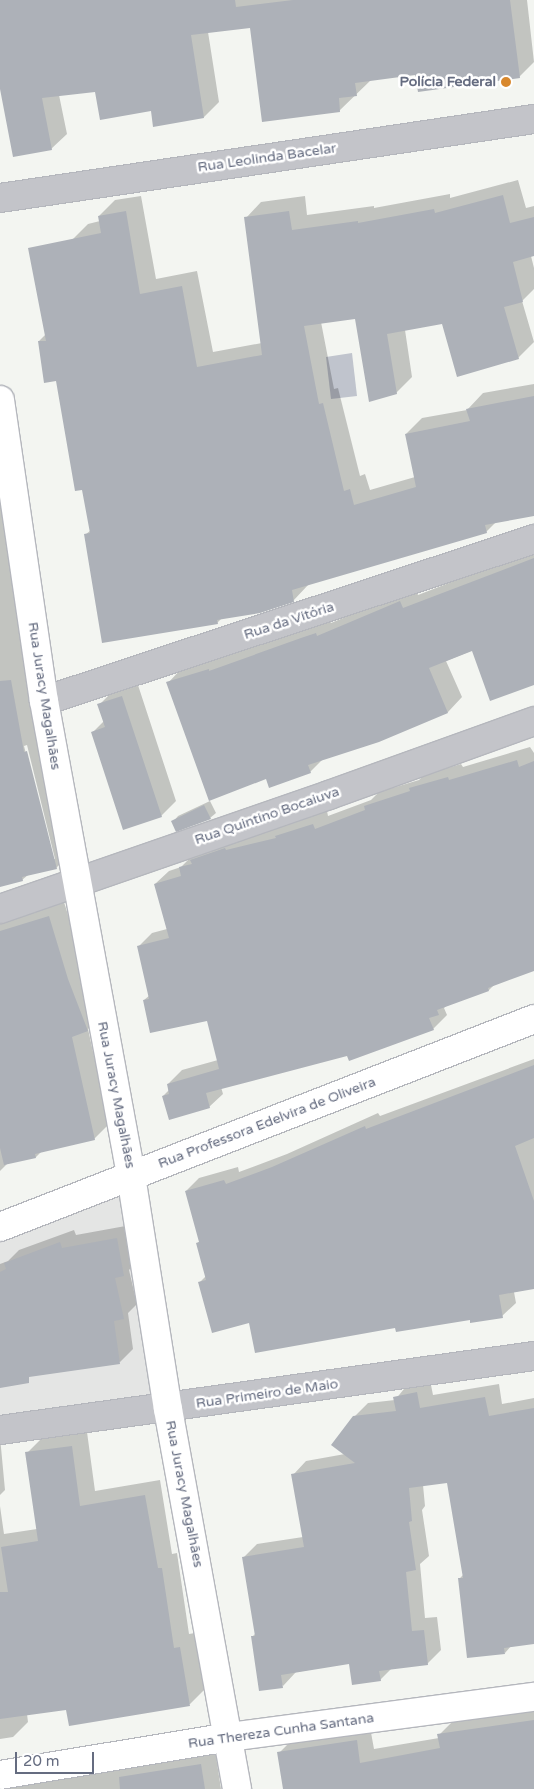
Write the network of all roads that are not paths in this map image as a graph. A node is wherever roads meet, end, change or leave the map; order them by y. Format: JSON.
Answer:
{"nodes":[{"id":1,"x":534,"y":119,"type":"edge"},
{"id":2,"x":0,"y":198,"type":"edge"},
{"id":3,"x":0,"y":400,"type":"edge"},
{"id":4,"x":534,"y":539,"type":"edge"},
{"id":5,"x":44,"y":701,"type":"junction"},
{"id":6,"x":534,"y":721,"type":"edge"},
{"id":7,"x":76,"y":882,"type":"junction"},
{"id":8,"x":0,"y":909,"type":"edge"},
{"id":9,"x":534,"y":1019,"type":"edge"},
{"id":10,"x":131,"y":1176,"type":"junction"},
{"id":11,"x":0,"y":1227,"type":"edge"},
{"id":12,"x":534,"y":1356,"type":"edge"},
{"id":13,"x":168,"y":1409,"type":"junction"},
{"id":14,"x":0,"y":1430,"type":"edge"},
{"id":15,"x":534,"y":1697,"type":"edge"},
{"id":16,"x":229,"y":1737,"type":"junction"},
{"id":17,"x":0,"y":1775,"type":"edge"},
{"id":18,"x":237,"y":1789,"type":"edge"}],
"edges":[{"from":1,"to":2,"type":"street","name":"Rua Leolinda Bacelar"},
{"from":3,"to":5,"type":"street","name":"Rua Juracy Magalhães"},
{"from":4,"to":5,"type":"street","name":"Rua da Vitória"},
{"from":5,"to":7,"type":"street","name":"Rua Juracy Magalhães"},
{"from":6,"to":7,"type":"street","name":"Rua Quintino Bocaiuva"},
{"from":7,"to":8,"type":"street","name":"Rua Quintino Bocaiuva"},
{"from":7,"to":10,"type":"street","name":"Rua Juracy Magalhães"},
{"from":9,"to":10,"type":"street","name":"Rua Professora Edelvira de Oliveira"},
{"from":10,"to":11,"type":"street","name":"Rua Professora Edelvira de Oliveira"},
{"from":10,"to":13,"type":"street","name":"Rua Juracy Magalhães"},
{"from":12,"to":13,"type":"street","name":"Rua Primeiro de Maio"},
{"from":13,"to":14,"type":"street","name":"Rua Primeiro de Maio"},
{"from":13,"to":16,"type":"street","name":"Rua Juracy Magalhães"},
{"from":15,"to":16,"type":"street","name":"Rua Thereza Cunha Santana"},
{"from":16,"to":17,"type":"street","name":"Rua Thereza Cunha Santana"},
{"from":16,"to":18,"type":"street","name":"Rua Juracy Magalhães"}]}
